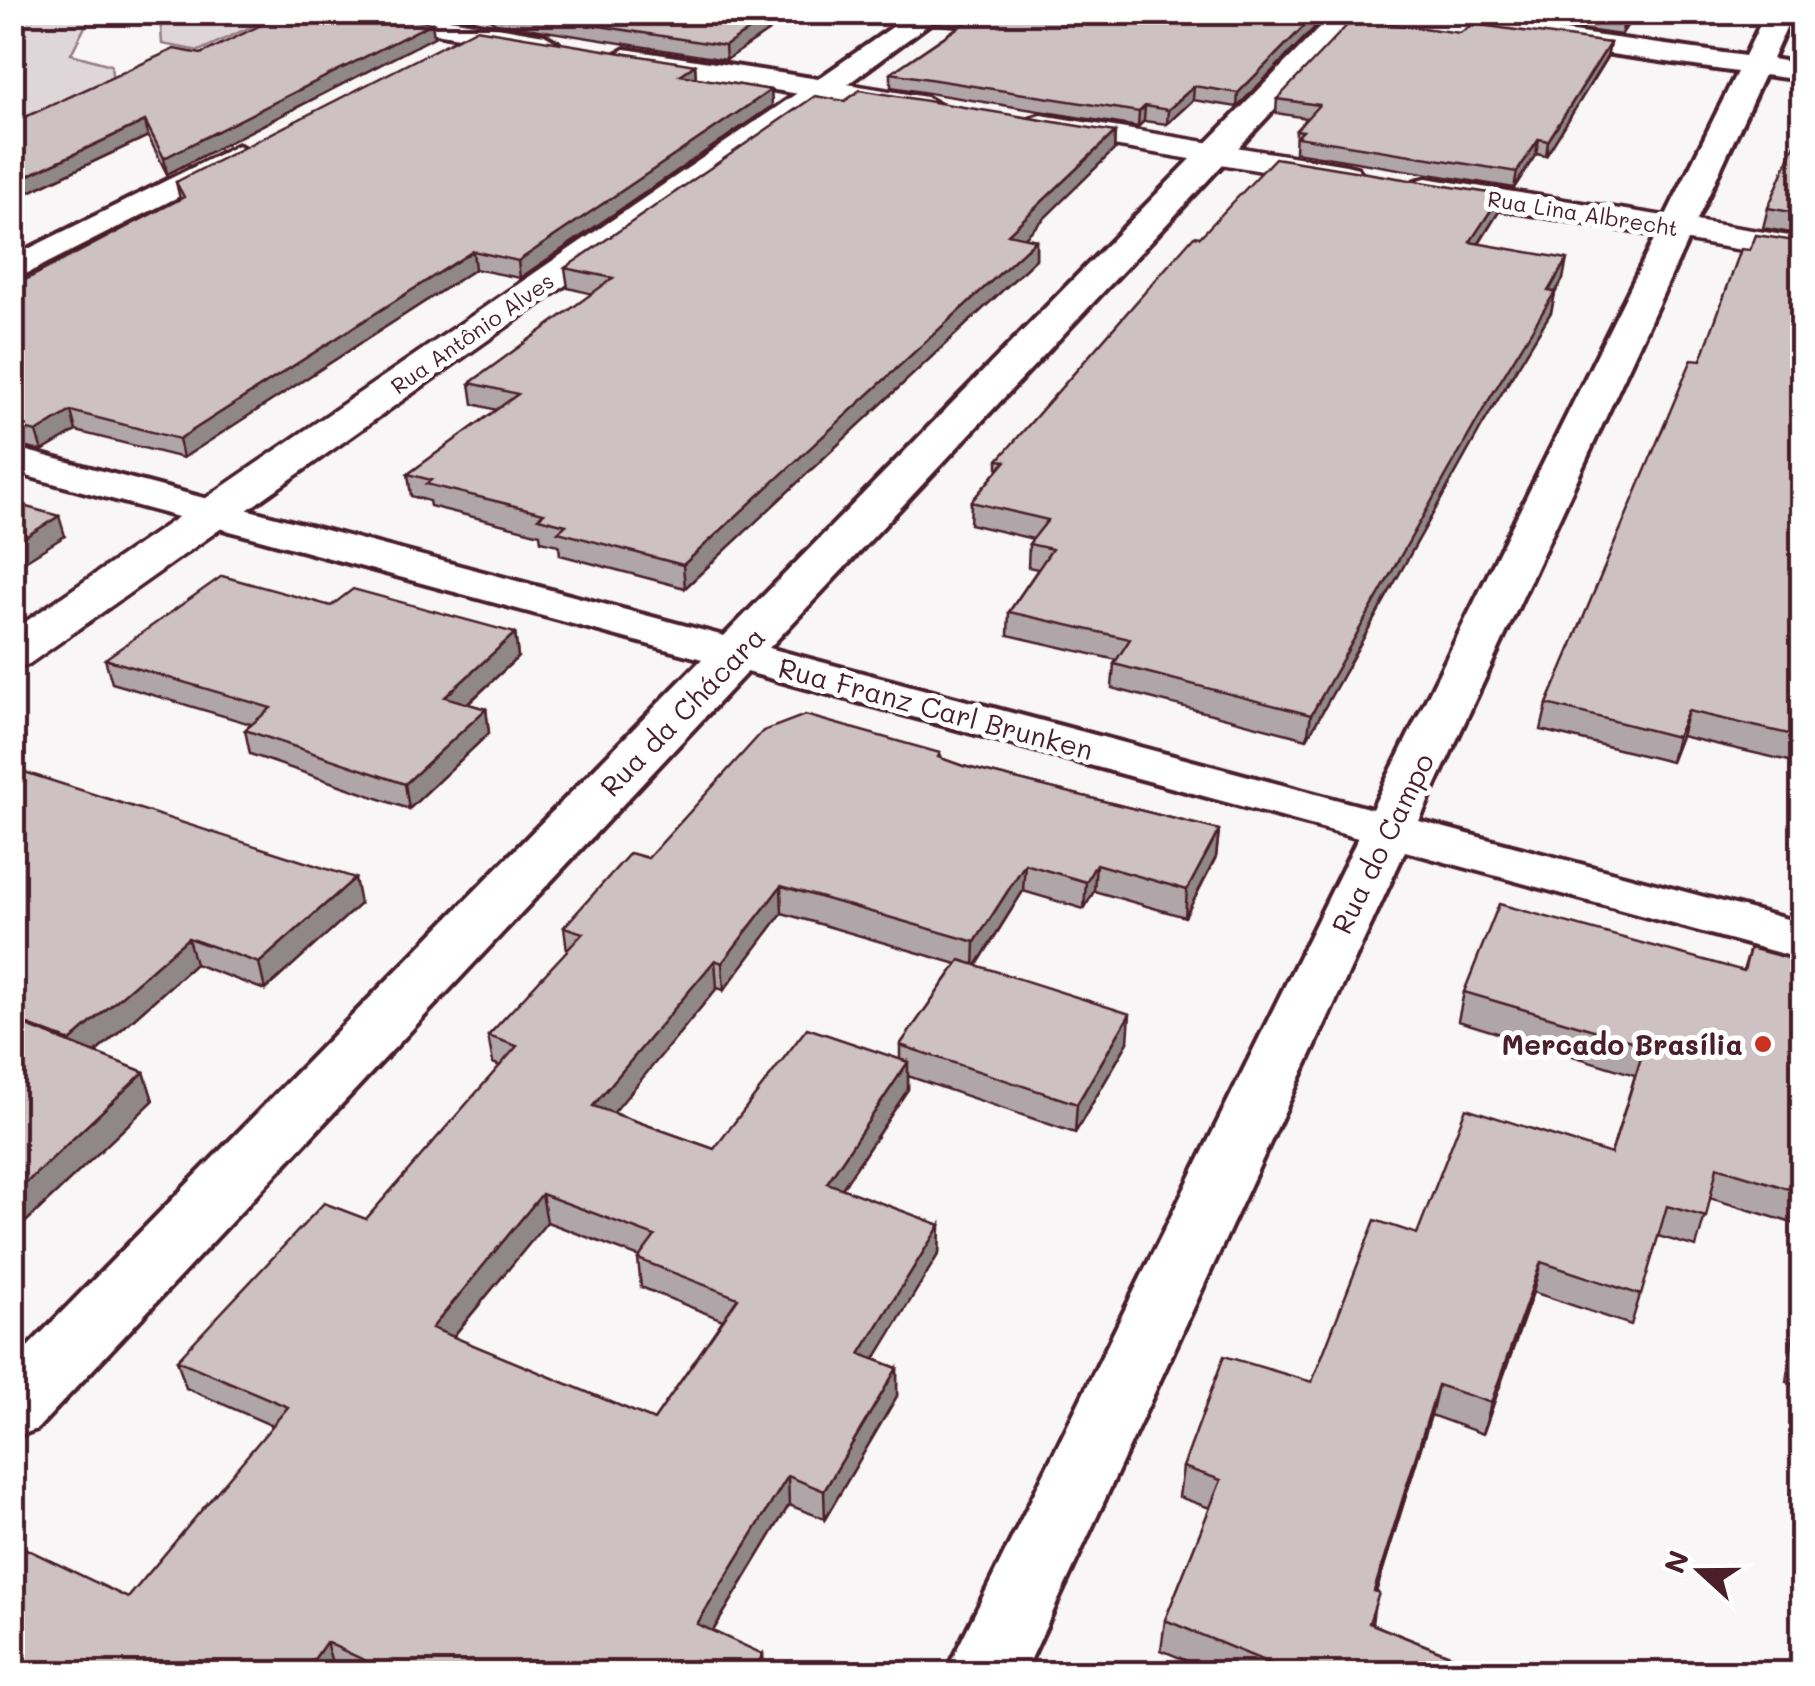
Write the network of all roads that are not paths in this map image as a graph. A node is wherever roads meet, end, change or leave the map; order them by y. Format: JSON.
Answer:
{"nodes":[{"id":1,"x":356,"y":12,"type":"edge"},
{"id":2,"x":510,"y":12,"type":"edge"},
{"id":3,"x":932,"y":12,"type":"edge"},
{"id":4,"x":1351,"y":12,"type":"edge"},
{"id":5,"x":1366,"y":12,"type":"edge"},
{"id":6,"x":1780,"y":12,"type":"edge"},
{"id":7,"x":473,"y":32,"type":"junction"},
{"id":8,"x":420,"y":59,"type":"edge"},
{"id":9,"x":1755,"y":66,"type":"junction"},
{"id":10,"x":1802,"y":72,"type":"edge"},
{"id":11,"x":822,"y":89,"type":"junction"},
{"id":12,"x":960,"y":112,"type":"edge"},
{"id":13,"x":1000,"y":118,"type":"edge"},
{"id":14,"x":260,"y":142,"type":"edge"},
{"id":15,"x":1216,"y":154,"type":"junction"},
{"id":16,"x":1676,"y":228,"type":"junction"},
{"id":17,"x":1802,"y":250,"type":"edge"},
{"id":18,"x":12,"y":271,"type":"edge"},
{"id":19,"x":12,"y":459,"type":"edge"},
{"id":20,"x":214,"y":513,"type":"junction"},
{"id":21,"x":12,"y":654,"type":"edge"},
{"id":22,"x":737,"y":654,"type":"junction"},
{"id":23,"x":1389,"y":830,"type":"junction"},
{"id":24,"x":1802,"y":941,"type":"edge"},
{"id":25,"x":12,"y":1410,"type":"edge"},
{"id":26,"x":984,"y":1674,"type":"edge"}],
"edges":[{"from":1,"to":7,"type":"street"},
{"from":2,"to":7,"type":"street"},
{"from":3,"to":11,"type":"street","name":"Rua Antônio Alves"},
{"from":4,"to":15,"type":"street","name":"Rua da Chácara"},
{"from":5,"to":9,"type":"street"},
{"from":6,"to":9,"type":"street","name":"Rua do Campo"},
{"from":7,"to":8,"type":"street"},
{"from":7,"to":11,"type":"street"},
{"from":9,"to":10,"type":"street"},
{"from":9,"to":16,"type":"street","name":"Rua do Campo"},
{"from":11,"to":12,"type":"street"},
{"from":11,"to":20,"type":"street","name":"Rua Antônio Alves"},
{"from":13,"to":15,"type":"street","name":"Rua Lina Albrecht"},
{"from":14,"to":18,"type":"street"},
{"from":15,"to":16,"type":"street","name":"Rua Lina Albrecht"},
{"from":15,"to":22,"type":"street","name":"Rua da Chácara"},
{"from":16,"to":17,"type":"street","name":"Rua Lina Albrecht"},
{"from":16,"to":23,"type":"street","name":"Rua do Campo"},
{"from":19,"to":20,"type":"street","name":"Rua Franz Carl Brunken"},
{"from":20,"to":21,"type":"street","name":"Rua Antônio Alves"},
{"from":20,"to":22,"type":"street","name":"Rua Franz Carl Brunken"},
{"from":22,"to":23,"type":"street","name":"Rua Franz Carl Brunken"},
{"from":22,"to":25,"type":"street","name":"Rua da Chácara"},
{"from":23,"to":24,"type":"street","name":"Rua Franz Carl Brunken"},
{"from":23,"to":26,"type":"street","name":"Rua do Campo"}]}
